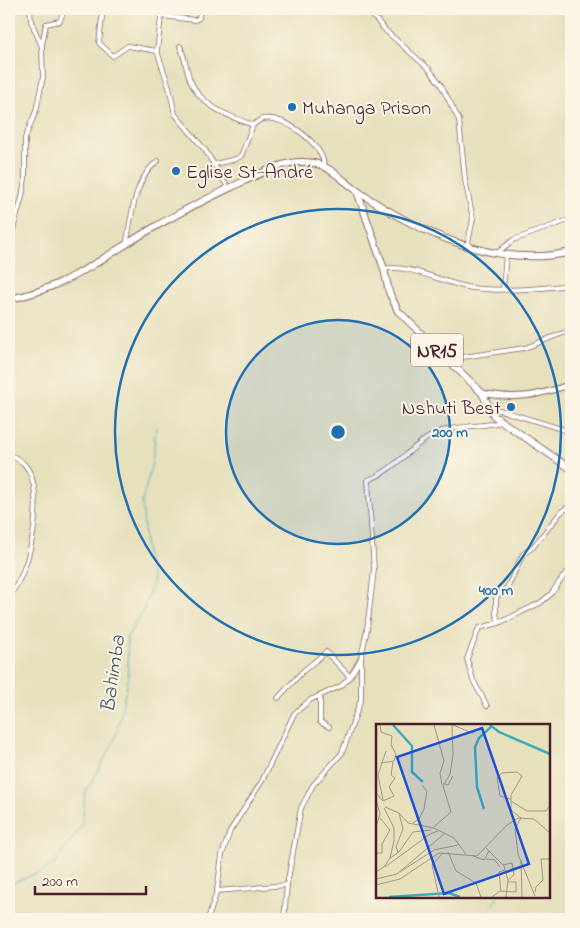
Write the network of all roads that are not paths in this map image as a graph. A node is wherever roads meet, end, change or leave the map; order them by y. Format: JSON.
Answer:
{"nodes":[{"id":1,"x":30,"y":9,"type":"edge"},
{"id":2,"x":64,"y":9,"type":"edge"},
{"id":3,"x":103,"y":9,"type":"edge"},
{"id":4,"x":162,"y":9,"type":"edge"},
{"id":5,"x":200,"y":9,"type":"edge"},
{"id":6,"x":367,"y":9,"type":"edge"},
{"id":7,"x":161,"y":16,"type":"junction"},
{"id":8,"x":180,"y":46,"type":"dead end"},
{"id":9,"x":42,"y":48,"type":"junction"},
{"id":10,"x":156,"y":51,"type":"junction"},
{"id":11,"x":253,"y":125,"type":"junction"},
{"id":12,"x":158,"y":161,"type":"dead end"},
{"id":13,"x":215,"y":164,"type":"junction"},
{"id":14,"x":324,"y":166,"type":"junction"},
{"id":15,"x":229,"y":189,"type":"junction"},
{"id":16,"x":357,"y":191,"type":"junction"},
{"id":17,"x":571,"y":219,"type":"edge"},
{"id":18,"x":9,"y":244,"type":"edge"},
{"id":19,"x":126,"y":245,"type":"junction"},
{"id":20,"x":467,"y":246,"type":"junction"},
{"id":21,"x":571,"y":252,"type":"edge"},
{"id":22,"x":497,"y":253,"type":"junction"},
{"id":23,"x":506,"y":254,"type":"junction"},
{"id":24,"x":384,"y":270,"type":"junction"},
{"id":25,"x":571,"y":285,"type":"edge"},
{"id":26,"x":503,"y":290,"type":"junction"},
{"id":27,"x":9,"y":299,"type":"edge"},
{"id":28,"x":571,"y":330,"type":"edge"},
{"id":29,"x":450,"y":362,"type":"junction"},
{"id":30,"x":571,"y":384,"type":"edge"},
{"id":31,"x":482,"y":392,"type":"junction"},
{"id":32,"x":487,"y":406,"type":"junction"},
{"id":33,"x":501,"y":422,"type":"junction"},
{"id":34,"x":571,"y":432,"type":"edge"},
{"id":35,"x":9,"y":455,"type":"edge"},
{"id":36,"x":571,"y":469,"type":"edge"},
{"id":37,"x":571,"y":505,"type":"edge"},
{"id":38,"x":566,"y":573,"type":"dead end"},
{"id":39,"x":9,"y":596,"type":"edge"},
{"id":40,"x":499,"y":622,"type":"junction"},
{"id":41,"x":361,"y":658,"type":"junction"},
{"id":42,"x":350,"y":677,"type":"junction"},
{"id":43,"x":320,"y":697,"type":"junction"},
{"id":44,"x":278,"y":698,"type":"dead end"},
{"id":45,"x":487,"y":706,"type":"dead end"},
{"id":46,"x":329,"y":727,"type":"dead end"},
{"id":47,"x":287,"y":884,"type":"junction"},
{"id":48,"x":217,"y":891,"type":"junction"},
{"id":49,"x":62,"y":919,"type":"edge"},
{"id":50,"x":68,"y":919,"type":"edge"},
{"id":51,"x":208,"y":919,"type":"edge"},
{"id":52,"x":284,"y":919,"type":"edge"}],
"edges":[{"from":1,"to":9,"type":"street"},
{"from":2,"to":9,"type":"street"},
{"from":3,"to":10,"type":"street"},
{"from":4,"to":7,"type":"street"},
{"from":5,"to":7,"type":"street"},
{"from":6,"to":20,"type":"street"},
{"from":7,"to":10,"type":"street"},
{"from":8,"to":11,"type":"street"},
{"from":9,"to":18,"type":"street"},
{"from":10,"to":13,"type":"street"},
{"from":11,"to":13,"type":"street"},
{"from":11,"to":14,"type":"street"},
{"from":12,"to":19,"type":"street"},
{"from":13,"to":15,"type":"street"},
{"from":14,"to":15,"type":"highway"},
{"from":14,"to":16,"type":"highway"},
{"from":15,"to":19,"type":"highway"},
{"from":16,"to":20,"type":"highway"},
{"from":16,"to":24,"type":"highway","number":"NR15"},
{"from":17,"to":22,"type":"street"},
{"from":19,"to":27,"type":"highway"},
{"from":20,"to":22,"type":"highway"},
{"from":21,"to":23,"type":"highway"},
{"from":22,"to":23,"type":"highway"},
{"from":23,"to":26,"type":"street"},
{"from":24,"to":26,"type":"street"},
{"from":24,"to":29,"type":"highway","number":"NR15"},
{"from":25,"to":26,"type":"street"},
{"from":28,"to":29,"type":"street"},
{"from":29,"to":31,"type":"highway","number":"NR15"},
{"from":30,"to":31,"type":"street"},
{"from":31,"to":32,"type":"highway","number":"NR15"},
{"from":32,"to":33,"type":"highway","number":"NR15"},
{"from":32,"to":34,"type":"street"},
{"from":33,"to":36,"type":"highway","number":"NR15"},
{"from":33,"to":41,"type":"street"},
{"from":35,"to":39,"type":"street"},
{"from":37,"to":40,"type":"street"},
{"from":38,"to":40,"type":"street"},
{"from":40,"to":45,"type":"street"},
{"from":41,"to":42,"type":"street"},
{"from":41,"to":47,"type":"street"},
{"from":42,"to":43,"type":"street"},
{"from":42,"to":44,"type":"street"},
{"from":43,"to":46,"type":"street"},
{"from":43,"to":48,"type":"street"},
{"from":47,"to":48,"type":"street"},
{"from":47,"to":52,"type":"street"},
{"from":48,"to":51,"type":"street"},
{"from":49,"to":50,"type":"street"}]}
